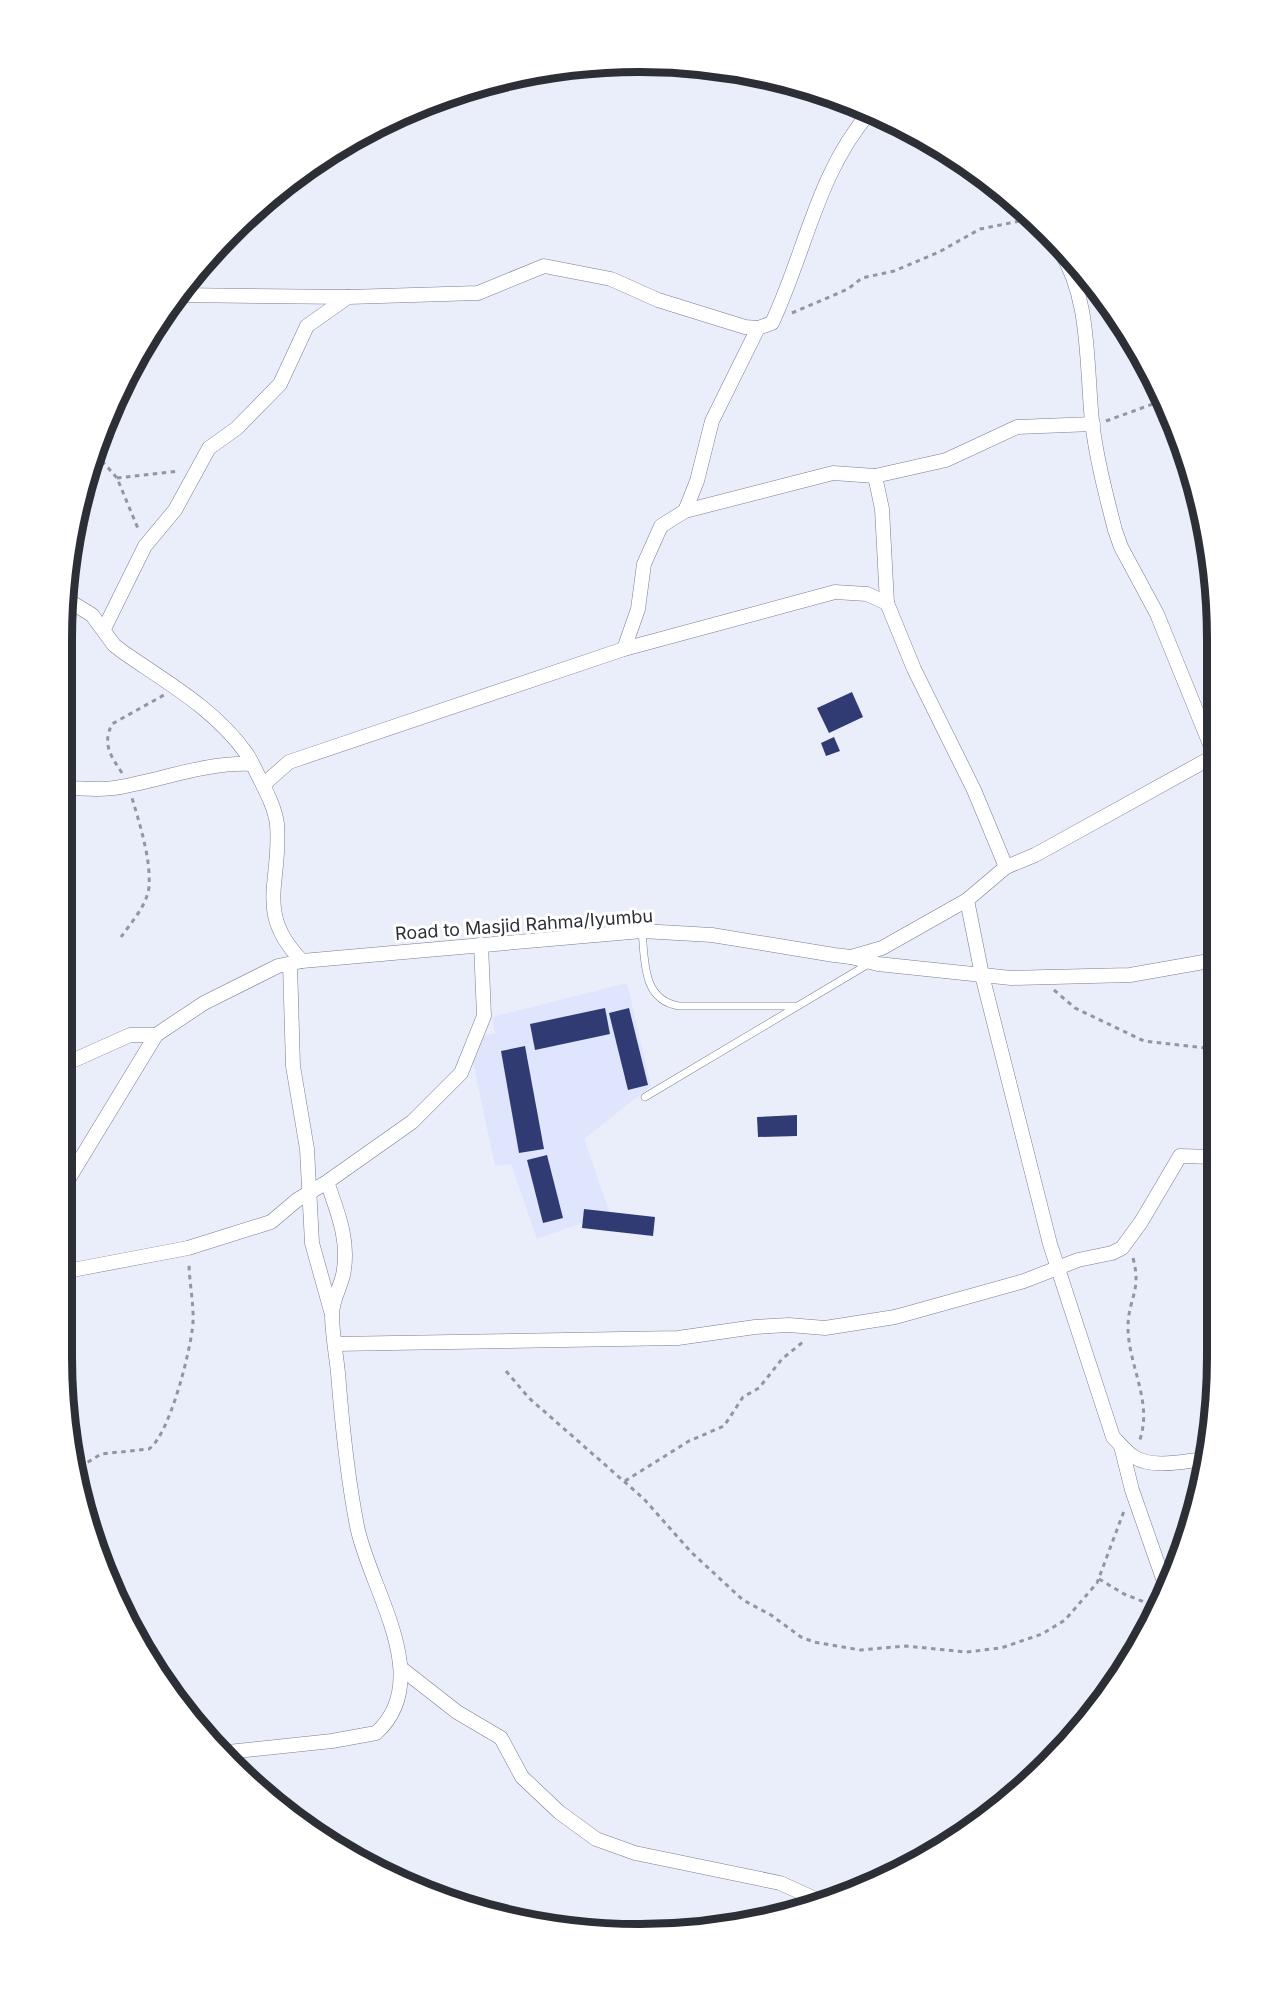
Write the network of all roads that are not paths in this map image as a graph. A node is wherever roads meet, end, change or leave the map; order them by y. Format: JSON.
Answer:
{"nodes":[{"id":1,"x":864,"y":119,"type":"edge"},
{"id":2,"x":1070,"y":270,"type":"edge"},
{"id":3,"x":188,"y":295,"type":"edge"},
{"id":4,"x":348,"y":297,"type":"junction"},
{"id":5,"x":765,"y":326,"type":"junction"},
{"id":6,"x":1093,"y":424,"type":"junction"},
{"id":7,"x":875,"y":476,"type":"junction"},
{"id":8,"x":685,"y":512,"type":"junction"},
{"id":9,"x":73,"y":603,"type":"edge"},
{"id":10,"x":887,"y":603,"type":"junction"},
{"id":11,"x":104,"y":629,"type":"junction"},
{"id":12,"x":624,"y":649,"type":"junction"},
{"id":13,"x":1207,"y":736,"type":"edge"},
{"id":14,"x":1207,"y":760,"type":"edge"},
{"id":15,"x":252,"y":764,"type":"junction"},
{"id":16,"x":263,"y":784,"type":"junction"},
{"id":17,"x":72,"y":788,"type":"edge"},
{"id":18,"x":1006,"y":867,"type":"junction"},
{"id":19,"x":967,"y":900,"type":"junction"},
{"id":20,"x":642,"y":931,"type":"junction"},
{"id":21,"x":481,"y":944,"type":"junction"},
{"id":22,"x":851,"y":957,"type":"junction"},
{"id":23,"x":1207,"y":961,"type":"edge"},
{"id":24,"x":296,"y":962,"type":"junction"},
{"id":25,"x":870,"y":963,"type":"junction"},
{"id":26,"x":982,"y":975,"type":"junction"},
{"id":27,"x":798,"y":1006,"type":"junction"},
{"id":28,"x":156,"y":1035,"type":"junction"},
{"id":29,"x":72,"y":1061,"type":"edge"},
{"id":30,"x":645,"y":1097,"type":"dead end"},
{"id":31,"x":1207,"y":1157,"type":"edge"},
{"id":32,"x":72,"y":1173,"type":"edge"},
{"id":33,"x":327,"y":1182,"type":"junction"},
{"id":34,"x":311,"y":1192,"type":"junction"},
{"id":35,"x":1057,"y":1268,"type":"junction"},
{"id":36,"x":72,"y":1270,"type":"edge"},
{"id":37,"x":332,"y":1315,"type":"junction"},
{"id":38,"x":335,"y":1344,"type":"junction"},
{"id":39,"x":1121,"y":1444,"type":"junction"},
{"id":40,"x":1197,"y":1460,"type":"edge"},
{"id":41,"x":1162,"y":1577,"type":"edge"},
{"id":42,"x":402,"y":1669,"type":"junction"},
{"id":43,"x":232,"y":1752,"type":"edge"},
{"id":44,"x":812,"y":1897,"type":"edge"}],
"edges":[{"from":1,"to":5,"type":"street"},
{"from":2,"to":6,"type":"street"},
{"from":3,"to":4,"type":"street"},
{"from":4,"to":5,"type":"street"},
{"from":4,"to":11,"type":"street"},
{"from":5,"to":8,"type":"street"},
{"from":6,"to":7,"type":"street"},
{"from":6,"to":13,"type":"street"},
{"from":7,"to":8,"type":"street"},
{"from":7,"to":10,"type":"street"},
{"from":8,"to":12,"type":"street"},
{"from":9,"to":11,"type":"street"},
{"from":10,"to":12,"type":"street"},
{"from":10,"to":18,"type":"street"},
{"from":11,"to":15,"type":"street"},
{"from":12,"to":16,"type":"street"},
{"from":14,"to":18,"type":"street","name":"Road to Masjid Rahma/Iyumbu"},
{"from":15,"to":16,"type":"street"},
{"from":15,"to":17,"type":"street"},
{"from":16,"to":24,"type":"street"},
{"from":18,"to":19,"type":"street","name":"Road to Masjid Rahma/Iyumbu"},
{"from":19,"to":22,"type":"street","name":"Road to Masjid Rahma/Iyumbu"},
{"from":19,"to":26,"type":"street"},
{"from":20,"to":21,"type":"street","name":"Road to Masjid Rahma/Iyumbu"},
{"from":20,"to":22,"type":"street","name":"Road to Masjid Rahma/Iyumbu"},
{"from":20,"to":27,"type":"lane"},
{"from":21,"to":24,"type":"street","name":"Road to Masjid Rahma/Iyumbu"},
{"from":21,"to":33,"type":"street"},
{"from":22,"to":25,"type":"street"},
{"from":23,"to":26,"type":"street"},
{"from":24,"to":28,"type":"street","name":"Road to Masjid Rahma/Iyumbu"},
{"from":24,"to":34,"type":"street"},
{"from":25,"to":26,"type":"street"},
{"from":25,"to":27,"type":"lane"},
{"from":26,"to":35,"type":"street"},
{"from":27,"to":30,"type":"lane"},
{"from":28,"to":29,"type":"street"},
{"from":28,"to":32,"type":"street","name":"Road to Masjid Rahma/Iyumbu"},
{"from":31,"to":35,"type":"street"},
{"from":33,"to":34,"type":"street"},
{"from":33,"to":37,"type":"street"},
{"from":34,"to":36,"type":"street"},
{"from":34,"to":37,"type":"street"},
{"from":35,"to":38,"type":"street"},
{"from":35,"to":39,"type":"street"},
{"from":37,"to":38,"type":"street"},
{"from":38,"to":42,"type":"street"},
{"from":39,"to":40,"type":"street"},
{"from":39,"to":41,"type":"street"},
{"from":42,"to":43,"type":"street"},
{"from":42,"to":44,"type":"street"}]}
